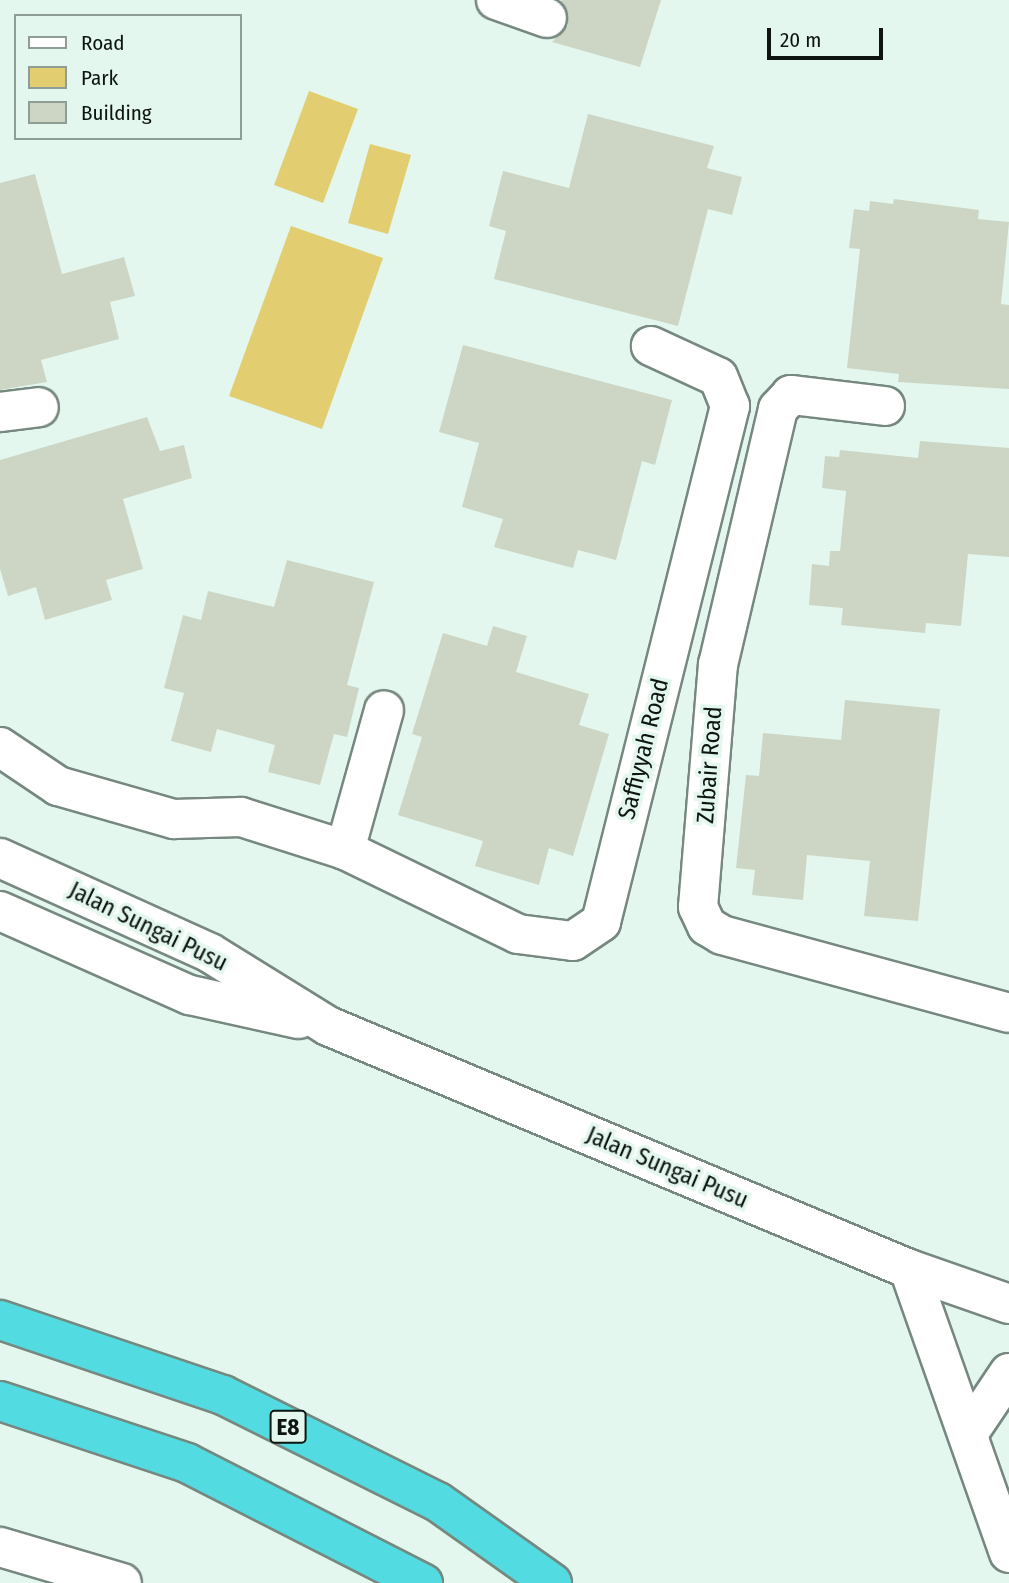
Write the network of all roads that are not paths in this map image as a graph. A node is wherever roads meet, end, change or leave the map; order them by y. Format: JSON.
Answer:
{"nodes":[{"id":1,"x":496,"y":0,"type":"edge"},
{"id":2,"x":547,"y":18,"type":"dead end"},
{"id":3,"x":651,"y":346,"type":"dead end"},
{"id":4,"x":884,"y":405,"type":"dead end"},
{"id":5,"x":39,"y":407,"type":"dead end"},
{"id":6,"x":0,"y":412,"type":"edge"},
{"id":7,"x":384,"y":710,"type":"dead end"},
{"id":8,"x":0,"y":747,"type":"edge"},
{"id":9,"x":345,"y":850,"type":"junction"},
{"id":10,"x":0,"y":858,"type":"edge"},
{"id":11,"x":0,"y":911,"type":"edge"},
{"id":12,"x":1009,"y":1013,"type":"edge"},
{"id":13,"x":328,"y":1026,"type":"junction"},
{"id":14,"x":909,"y":1269,"type":"junction"},
{"id":15,"x":1009,"y":1304,"type":"edge"},
{"id":16,"x":0,"y":1320,"type":"edge"},
{"id":17,"x":1009,"y":1373,"type":"edge"},
{"id":18,"x":0,"y":1401,"type":"edge"},
{"id":19,"x":970,"y":1431,"type":"junction"},
{"id":20,"x":0,"y":1547,"type":"edge"},
{"id":21,"x":1009,"y":1553,"type":"edge"},
{"id":22,"x":122,"y":1583,"type":"edge"},
{"id":23,"x":423,"y":1583,"type":"edge"},
{"id":24,"x":552,"y":1583,"type":"edge"}],
"edges":[{"from":1,"to":2,"type":"street"},
{"from":3,"to":9,"type":"street","name":"Saffiyyah Road"},
{"from":4,"to":12,"type":"street","name":"Zubair Road"},
{"from":5,"to":6,"type":"street"},
{"from":7,"to":9,"type":"street"},
{"from":8,"to":9,"type":"street","name":"Saffiyyah Road"},
{"from":10,"to":13,"type":"street","name":"Jalan Sungai Pusu"},
{"from":11,"to":13,"type":"street","name":"Jalan Sungai Pusu"},
{"from":13,"to":14,"type":"street","name":"Jalan Sungai Pusu"},
{"from":14,"to":15,"type":"street","name":"Jalan Sungai Pusu"},
{"from":14,"to":19,"type":"street"},
{"from":16,"to":24,"type":"highway","number":"E8"},
{"from":17,"to":19,"type":"street"},
{"from":18,"to":23,"type":"highway"},
{"from":19,"to":21,"type":"street"},
{"from":20,"to":22,"type":"street"}]}
